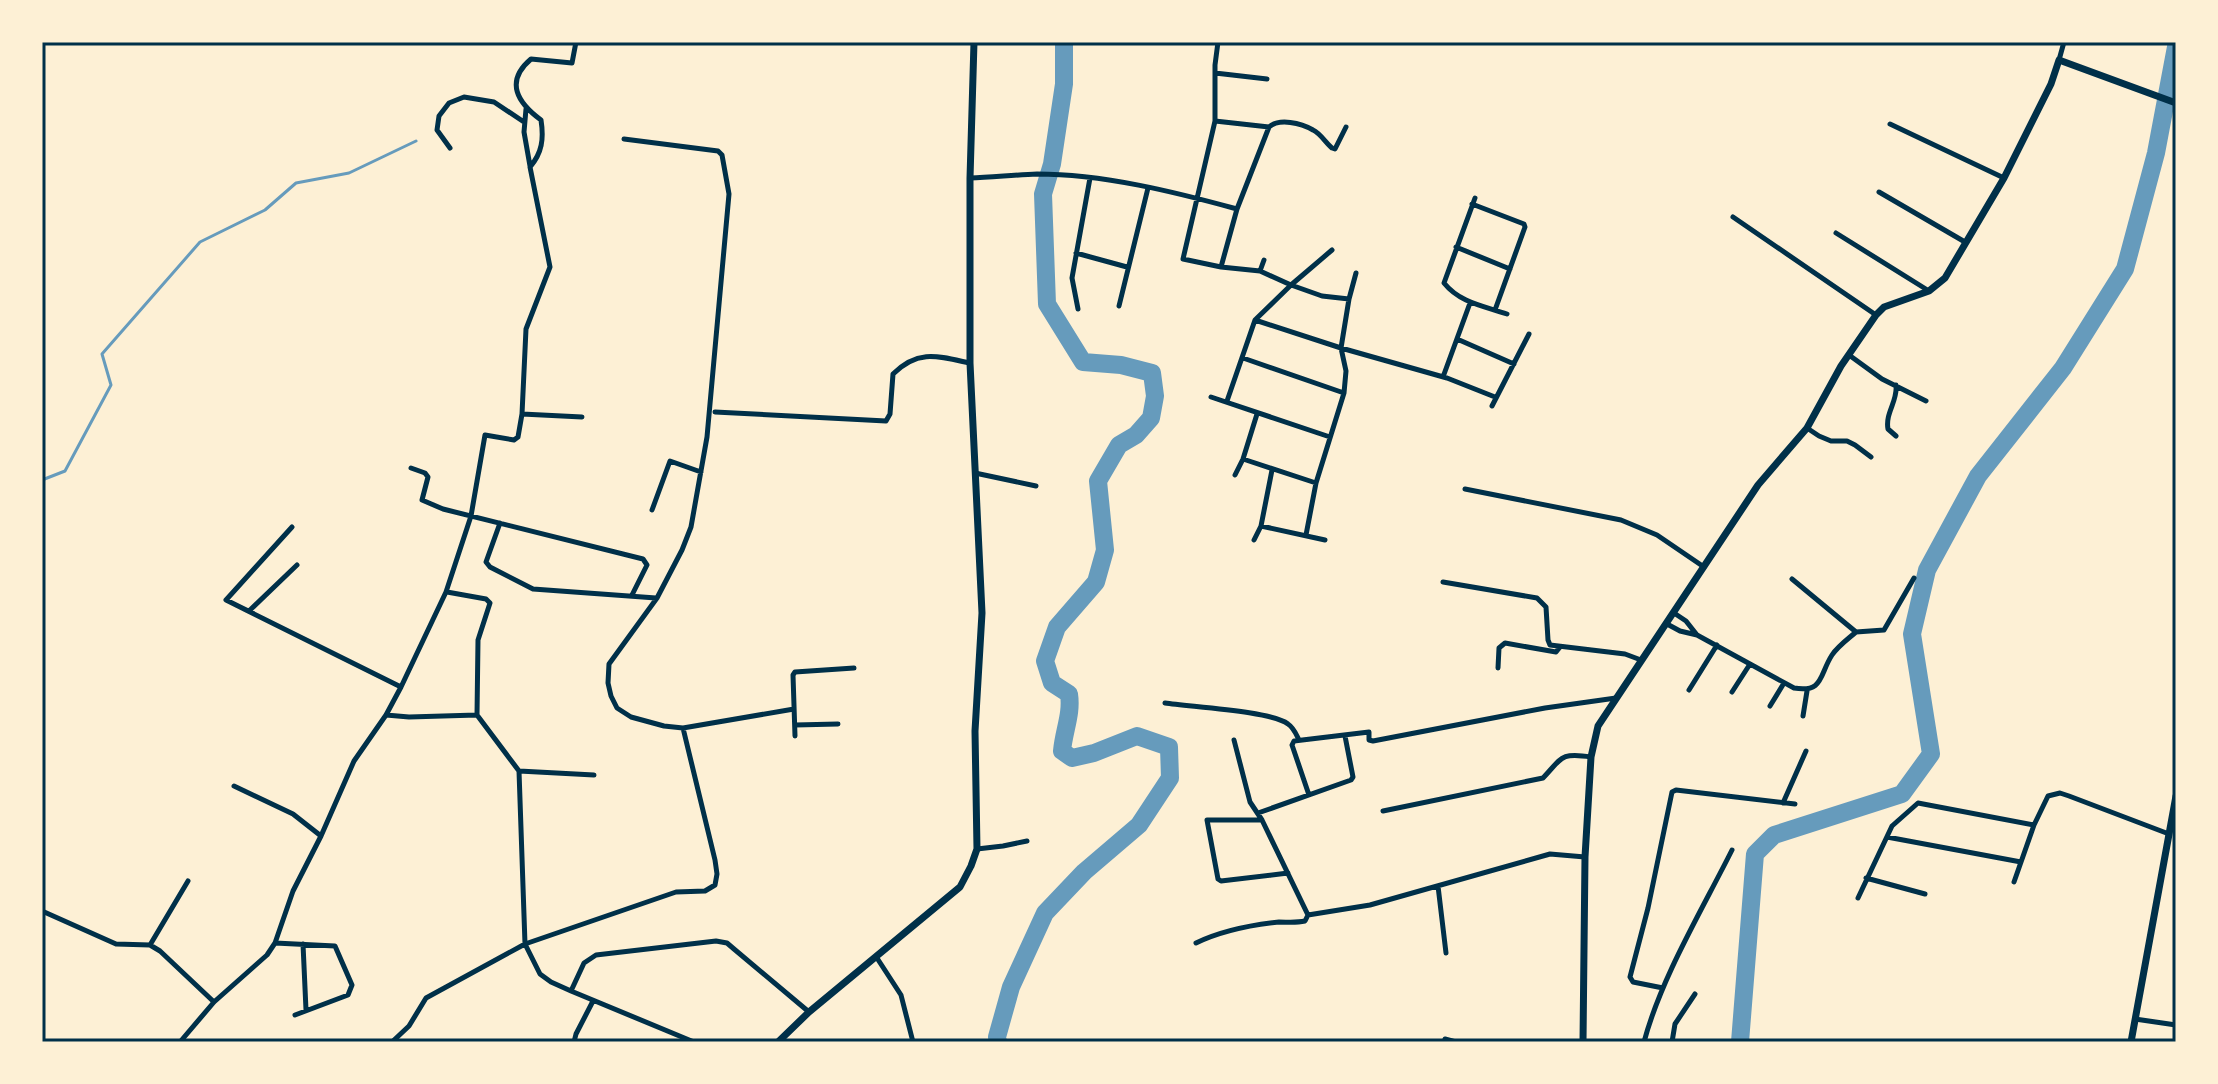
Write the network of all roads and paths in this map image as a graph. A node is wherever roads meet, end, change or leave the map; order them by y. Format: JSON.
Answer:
{"nodes":[{"id":1,"x":576,"y":42,"type":"edge"},
{"id":2,"x":974,"y":42,"type":"edge"},
{"id":3,"x":1218,"y":42,"type":"edge"},
{"id":4,"x":2064,"y":42,"type":"edge"},
{"id":5,"x":2059,"y":60,"type":"junction"},
{"id":6,"x":1215,"y":73,"type":"junction"},
{"id":7,"x":1267,"y":79,"type":"dead end"},
{"id":8,"x":2176,"y":103,"type":"edge"},
{"id":9,"x":526,"y":109,"type":"junction"},
{"id":10,"x":1215,"y":121,"type":"junction"},
{"id":11,"x":524,"y":122,"type":"junction"},
{"id":12,"x":1890,"y":124,"type":"dead end"},
{"id":13,"x":1269,"y":127,"type":"junction"},
{"id":14,"x":1346,"y":127,"type":"dead end"},
{"id":15,"x":624,"y":139,"type":"dead end"},
{"id":16,"x":450,"y":148,"type":"dead end"},
{"id":17,"x":530,"y":167,"type":"junction"},
{"id":18,"x":970,"y":178,"type":"junction"},
{"id":19,"x":1090,"y":178,"type":"junction"},
{"id":20,"x":2004,"y":178,"type":"junction"},
{"id":21,"x":1148,"y":188,"type":"junction"},
{"id":22,"x":1879,"y":192,"type":"dead end"},
{"id":23,"x":1196,"y":198,"type":"junction"},
{"id":24,"x":1237,"y":209,"type":"junction"},
{"id":25,"x":1733,"y":217,"type":"dead end"},
{"id":26,"x":1836,"y":233,"type":"dead end"},
{"id":27,"x":1965,"y":242,"type":"junction"},
{"id":28,"x":1456,"y":247,"type":"junction"},
{"id":29,"x":1332,"y":250,"type":"dead end"},
{"id":30,"x":1076,"y":253,"type":"junction"},
{"id":31,"x":1264,"y":260,"type":"dead end"},
{"id":32,"x":1127,"y":267,"type":"junction"},
{"id":33,"x":1221,"y":267,"type":"junction"},
{"id":34,"x":1510,"y":269,"type":"junction"},
{"id":35,"x":1260,"y":271,"type":"junction"},
{"id":36,"x":1356,"y":273,"type":"dead end"},
{"id":37,"x":1291,"y":285,"type":"junction"},
{"id":38,"x":1929,"y":291,"type":"junction"},
{"id":39,"x":1349,"y":299,"type":"junction"},
{"id":40,"x":1470,"y":303,"type":"junction"},
{"id":41,"x":1119,"y":306,"type":"dead end"},
{"id":42,"x":1078,"y":309,"type":"dead end"},
{"id":43,"x":1495,"y":310,"type":"junction"},
{"id":44,"x":1507,"y":314,"type":"dead end"},
{"id":45,"x":1876,"y":315,"type":"junction"},
{"id":46,"x":1255,"y":320,"type":"junction"},
{"id":47,"x":1529,"y":334,"type":"dead end"},
{"id":48,"x":1457,"y":339,"type":"junction"},
{"id":49,"x":1341,"y":348,"type":"junction"},
{"id":50,"x":1849,"y":355,"type":"junction"},
{"id":51,"x":1243,"y":358,"type":"junction"},
{"id":52,"x":970,"y":363,"type":"junction"},
{"id":53,"x":1514,"y":364,"type":"junction"},
{"id":54,"x":1443,"y":377,"type":"junction"},
{"id":55,"x":1896,"y":384,"type":"junction"},
{"id":56,"x":1344,"y":393,"type":"junction"},
{"id":57,"x":1211,"y":397,"type":"dead end"},
{"id":58,"x":1495,"y":397,"type":"junction"},
{"id":59,"x":1227,"y":401,"type":"junction"},
{"id":60,"x":1926,"y":401,"type":"dead end"},
{"id":61,"x":1492,"y":406,"type":"dead end"},
{"id":62,"x":715,"y":412,"type":"dead end"},
{"id":63,"x":522,"y":414,"type":"junction"},
{"id":64,"x":1257,"y":414,"type":"junction"},
{"id":65,"x":582,"y":417,"type":"dead end"},
{"id":66,"x":1807,"y":428,"type":"junction"},
{"id":67,"x":1896,"y":436,"type":"dead end"},
{"id":68,"x":1330,"y":437,"type":"junction"},
{"id":69,"x":1871,"y":457,"type":"dead end"},
{"id":70,"x":1243,"y":459,"type":"junction"},
{"id":71,"x":411,"y":468,"type":"dead end"},
{"id":72,"x":1272,"y":470,"type":"junction"},
{"id":73,"x":701,"y":472,"type":"junction"},
{"id":74,"x":975,"y":473,"type":"junction"},
{"id":75,"x":1235,"y":475,"type":"dead end"},
{"id":76,"x":1316,"y":483,"type":"junction"},
{"id":77,"x":1036,"y":486,"type":"dead end"},
{"id":78,"x":1465,"y":489,"type":"dead end"},
{"id":79,"x":652,"y":510,"type":"dead end"},
{"id":80,"x":471,"y":516,"type":"junction"},
{"id":81,"x":500,"y":523,"type":"junction"},
{"id":82,"x":1261,"y":526,"type":"junction"},
{"id":83,"x":292,"y":527,"type":"dead end"},
{"id":84,"x":1306,"y":535,"type":"junction"},
{"id":85,"x":1254,"y":540,"type":"dead end"},
{"id":86,"x":1325,"y":540,"type":"dead end"},
{"id":87,"x":297,"y":565,"type":"dead end"},
{"id":88,"x":1704,"y":567,"type":"junction"},
{"id":89,"x":1914,"y":578,"type":"dead end"},
{"id":90,"x":1792,"y":579,"type":"dead end"},
{"id":91,"x":1443,"y":582,"type":"dead end"},
{"id":92,"x":446,"y":592,"type":"junction"},
{"id":93,"x":632,"y":595,"type":"junction"},
{"id":94,"x":657,"y":598,"type":"junction"},
{"id":95,"x":249,"y":612,"type":"junction"},
{"id":96,"x":1674,"y":613,"type":"junction"},
{"id":97,"x":1667,"y":624,"type":"junction"},
{"id":98,"x":1856,"y":632,"type":"junction"},
{"id":99,"x":1697,"y":635,"type":"junction"},
{"id":100,"x":1717,"y":645,"type":"junction"},
{"id":101,"x":1560,"y":647,"type":"junction"},
{"id":102,"x":1642,"y":661,"type":"junction"},
{"id":103,"x":1750,"y":664,"type":"junction"},
{"id":104,"x":854,"y":668,"type":"dead end"},
{"id":105,"x":1498,"y":668,"type":"dead end"},
{"id":106,"x":1784,"y":683,"type":"junction"},
{"id":107,"x":401,"y":687,"type":"junction"},
{"id":108,"x":1689,"y":690,"type":"dead end"},
{"id":109,"x":1807,"y":691,"type":"junction"},
{"id":110,"x":1732,"y":692,"type":"dead end"},
{"id":111,"x":1617,"y":698,"type":"junction"},
{"id":112,"x":1165,"y":703,"type":"dead end"},
{"id":113,"x":1770,"y":706,"type":"dead end"},
{"id":114,"x":794,"y":709,"type":"junction"},
{"id":115,"x":386,"y":715,"type":"junction"},
{"id":116,"x":477,"y":715,"type":"junction"},
{"id":117,"x":1803,"y":716,"type":"dead end"},
{"id":118,"x":838,"y":724,"type":"dead end"},
{"id":119,"x":795,"y":725,"type":"junction"},
{"id":120,"x":683,"y":728,"type":"junction"},
{"id":121,"x":795,"y":736,"type":"dead end"},
{"id":122,"x":1345,"y":736,"type":"junction"},
{"id":123,"x":1234,"y":740,"type":"dead end"},
{"id":124,"x":1299,"y":740,"type":"junction"},
{"id":125,"x":1806,"y":751,"type":"dead end"},
{"id":126,"x":1591,"y":757,"type":"junction"},
{"id":127,"x":519,"y":771,"type":"junction"},
{"id":128,"x":594,"y":775,"type":"dead end"},
{"id":129,"x":234,"y":786,"type":"dead end"},
{"id":130,"x":1309,"y":795,"type":"junction"},
{"id":131,"x":2176,"y":800,"type":"edge"},
{"id":132,"x":1783,"y":803,"type":"junction"},
{"id":133,"x":1795,"y":804,"type":"dead end"},
{"id":134,"x":1383,"y":811,"type":"dead end"},
{"id":135,"x":1260,"y":816,"type":"junction"},
{"id":136,"x":2034,"y":825,"type":"junction"},
{"id":137,"x":2169,"y":834,"type":"junction"},
{"id":138,"x":321,"y":836,"type":"junction"},
{"id":139,"x":1887,"y":837,"type":"junction"},
{"id":140,"x":1027,"y":841,"type":"dead end"},
{"id":141,"x":977,"y":849,"type":"junction"},
{"id":142,"x":1732,"y":850,"type":"dead end"},
{"id":143,"x":1585,"y":857,"type":"junction"},
{"id":144,"x":2021,"y":862,"type":"junction"},
{"id":145,"x":1288,"y":873,"type":"junction"},
{"id":146,"x":1866,"y":878,"type":"junction"},
{"id":147,"x":188,"y":881,"type":"dead end"},
{"id":148,"x":2014,"y":882,"type":"dead end"},
{"id":149,"x":1438,"y":886,"type":"junction"},
{"id":150,"x":1925,"y":894,"type":"dead end"},
{"id":151,"x":1858,"y":898,"type":"dead end"},
{"id":152,"x":42,"y":911,"type":"edge"},
{"id":153,"x":1308,"y":915,"type":"junction"},
{"id":154,"x":275,"y":943,"type":"junction"},
{"id":155,"x":1196,"y":943,"type":"dead end"},
{"id":156,"x":303,"y":944,"type":"junction"},
{"id":157,"x":525,"y":944,"type":"junction"},
{"id":158,"x":150,"y":945,"type":"junction"},
{"id":159,"x":1446,"y":953,"type":"dead end"},
{"id":160,"x":877,"y":958,"type":"junction"},
{"id":161,"x":1663,"y":988,"type":"junction"},
{"id":162,"x":571,"y":991,"type":"junction"},
{"id":163,"x":1695,"y":994,"type":"dead end"},
{"id":164,"x":593,"y":1001,"type":"junction"},
{"id":165,"x":214,"y":1002,"type":"junction"},
{"id":166,"x":306,"y":1010,"type":"junction"},
{"id":167,"x":809,"y":1012,"type":"junction"},
{"id":168,"x":295,"y":1015,"type":"dead end"},
{"id":169,"x":2134,"y":1018,"type":"junction"},
{"id":170,"x":2176,"y":1025,"type":"edge"},
{"id":171,"x":1445,"y":1039,"type":"dead end"},
{"id":172,"x":180,"y":1042,"type":"edge"},
{"id":173,"x":392,"y":1042,"type":"edge"},
{"id":174,"x":574,"y":1042,"type":"edge"},
{"id":175,"x":694,"y":1042,"type":"edge"},
{"id":176,"x":778,"y":1042,"type":"edge"},
{"id":177,"x":913,"y":1042,"type":"edge"},
{"id":178,"x":1456,"y":1042,"type":"edge"},
{"id":179,"x":1583,"y":1042,"type":"edge"},
{"id":180,"x":1644,"y":1042,"type":"edge"},
{"id":181,"x":1672,"y":1042,"type":"edge"},
{"id":182,"x":2131,"y":1042,"type":"edge"}],
"edges":[{"from":1,"to":9,"type":"street"},
{"from":2,"to":18,"type":"street"},
{"from":3,"to":6,"type":"street"},
{"from":4,"to":5,"type":"street"},
{"from":5,"to":8,"type":"street"},
{"from":5,"to":20,"type":"street"},
{"from":6,"to":7,"type":"street"},
{"from":6,"to":10,"type":"street"},
{"from":9,"to":11,"type":"street"},
{"from":9,"to":17,"type":"street"},
{"from":10,"to":13,"type":"street"},
{"from":10,"to":23,"type":"street"},
{"from":11,"to":16,"type":"street"},
{"from":11,"to":17,"type":"street"},
{"from":12,"to":20,"type":"street"},
{"from":13,"to":14,"type":"street"},
{"from":13,"to":24,"type":"street"},
{"from":15,"to":73,"type":"street"},
{"from":17,"to":63,"type":"street"},
{"from":18,"to":19,"type":"street"},
{"from":18,"to":52,"type":"street"},
{"from":19,"to":21,"type":"street"},
{"from":19,"to":30,"type":"street"},
{"from":20,"to":27,"type":"street"},
{"from":21,"to":23,"type":"street"},
{"from":21,"to":32,"type":"street"},
{"from":22,"to":27,"type":"street"},
{"from":23,"to":24,"type":"street"},
{"from":23,"to":33,"type":"street"},
{"from":24,"to":33,"type":"street"},
{"from":25,"to":45,"type":"street"},
{"from":26,"to":38,"type":"street"},
{"from":27,"to":38,"type":"street"},
{"from":28,"to":34,"type":"street"},
{"from":28,"to":34,"type":"street"},
{"from":28,"to":40,"type":"street"},
{"from":29,"to":37,"type":"street"},
{"from":30,"to":32,"type":"street"},
{"from":30,"to":42,"type":"street"},
{"from":31,"to":35,"type":"street"},
{"from":32,"to":41,"type":"street"},
{"from":33,"to":35,"type":"street"},
{"from":34,"to":43,"type":"street"},
{"from":35,"to":37,"type":"street"},
{"from":36,"to":39,"type":"street"},
{"from":37,"to":39,"type":"street"},
{"from":37,"to":46,"type":"street"},
{"from":38,"to":45,"type":"street"},
{"from":39,"to":49,"type":"street"},
{"from":40,"to":43,"type":"street"},
{"from":40,"to":48,"type":"street"},
{"from":43,"to":44,"type":"street"},
{"from":45,"to":50,"type":"street"},
{"from":46,"to":49,"type":"street"},
{"from":46,"to":51,"type":"street"},
{"from":47,"to":53,"type":"street"},
{"from":48,"to":53,"type":"street"},
{"from":48,"to":54,"type":"street"},
{"from":49,"to":54,"type":"street"},
{"from":49,"to":56,"type":"street"},
{"from":50,"to":55,"type":"street"},
{"from":50,"to":66,"type":"street"},
{"from":51,"to":56,"type":"street"},
{"from":51,"to":59,"type":"street"},
{"from":52,"to":62,"type":"street"},
{"from":52,"to":74,"type":"street"},
{"from":53,"to":58,"type":"street"},
{"from":54,"to":58,"type":"street"},
{"from":55,"to":60,"type":"street"},
{"from":55,"to":67,"type":"street"},
{"from":56,"to":68,"type":"street"},
{"from":57,"to":59,"type":"street"},
{"from":58,"to":61,"type":"street"},
{"from":59,"to":64,"type":"street"},
{"from":63,"to":65,"type":"street"},
{"from":63,"to":80,"type":"street"},
{"from":64,"to":68,"type":"street"},
{"from":64,"to":70,"type":"street"},
{"from":66,"to":69,"type":"street"},
{"from":66,"to":88,"type":"street"},
{"from":68,"to":76,"type":"street"},
{"from":70,"to":72,"type":"street"},
{"from":70,"to":75,"type":"street"},
{"from":71,"to":80,"type":"street"},
{"from":72,"to":76,"type":"street"},
{"from":72,"to":82,"type":"street"},
{"from":73,"to":79,"type":"street"},
{"from":73,"to":94,"type":"street"},
{"from":74,"to":77,"type":"street"},
{"from":74,"to":141,"type":"street"},
{"from":76,"to":84,"type":"street"},
{"from":78,"to":88,"type":"street"},
{"from":80,"to":81,"type":"street"},
{"from":80,"to":92,"type":"street"},
{"from":81,"to":93,"type":"street"},
{"from":81,"to":93,"type":"street"},
{"from":82,"to":84,"type":"street"},
{"from":82,"to":85,"type":"street"},
{"from":83,"to":95,"type":"street"},
{"from":84,"to":86,"type":"street"},
{"from":87,"to":95,"type":"street"},
{"from":88,"to":96,"type":"street"},
{"from":89,"to":98,"type":"street"},
{"from":90,"to":98,"type":"street"},
{"from":91,"to":101,"type":"street"},
{"from":92,"to":107,"type":"street"},
{"from":92,"to":116,"type":"street"},
{"from":93,"to":94,"type":"street"},
{"from":94,"to":120,"type":"street"},
{"from":95,"to":107,"type":"street"},
{"from":96,"to":97,"type":"street"},
{"from":96,"to":99,"type":"street"},
{"from":97,"to":99,"type":"street"},
{"from":97,"to":102,"type":"street"},
{"from":98,"to":109,"type":"street"},
{"from":99,"to":100,"type":"street"},
{"from":100,"to":103,"type":"street"},
{"from":100,"to":108,"type":"street"},
{"from":101,"to":102,"type":"street"},
{"from":101,"to":105,"type":"street"},
{"from":102,"to":111,"type":"street"},
{"from":103,"to":106,"type":"street"},
{"from":103,"to":110,"type":"street"},
{"from":104,"to":114,"type":"street"},
{"from":106,"to":109,"type":"street"},
{"from":106,"to":113,"type":"street"},
{"from":107,"to":115,"type":"street"},
{"from":109,"to":117,"type":"street"},
{"from":111,"to":122,"type":"street"},
{"from":111,"to":126,"type":"street"},
{"from":112,"to":124,"type":"street"},
{"from":114,"to":119,"type":"street"},
{"from":114,"to":120,"type":"street"},
{"from":115,"to":116,"type":"street"},
{"from":115,"to":138,"type":"street"},
{"from":116,"to":127,"type":"street"},
{"from":118,"to":119,"type":"street"},
{"from":119,"to":121,"type":"street"},
{"from":120,"to":157,"type":"street"},
{"from":122,"to":124,"type":"street"},
{"from":122,"to":130,"type":"street"},
{"from":123,"to":135,"type":"street"},
{"from":124,"to":130,"type":"street"},
{"from":125,"to":132,"type":"street"},
{"from":126,"to":134,"type":"street"},
{"from":126,"to":143,"type":"street"},
{"from":127,"to":128,"type":"street"},
{"from":127,"to":157,"type":"street"},
{"from":129,"to":138,"type":"street"},
{"from":130,"to":135,"type":"street"},
{"from":131,"to":137,"type":"street"},
{"from":132,"to":133,"type":"street"},
{"from":132,"to":161,"type":"street"},
{"from":135,"to":145,"type":"street"},
{"from":135,"to":145,"type":"street"},
{"from":136,"to":137,"type":"street"},
{"from":136,"to":139,"type":"street"},
{"from":136,"to":144,"type":"street"},
{"from":137,"to":169,"type":"street"},
{"from":138,"to":154,"type":"street"},
{"from":139,"to":144,"type":"street"},
{"from":139,"to":146,"type":"street"},
{"from":140,"to":141,"type":"street"},
{"from":141,"to":160,"type":"street"},
{"from":142,"to":161,"type":"street"},
{"from":143,"to":149,"type":"street"},
{"from":143,"to":179,"type":"street"},
{"from":144,"to":148,"type":"street"},
{"from":145,"to":153,"type":"street"},
{"from":146,"to":150,"type":"street"},
{"from":146,"to":151,"type":"street"},
{"from":147,"to":158,"type":"street"},
{"from":149,"to":153,"type":"street"},
{"from":149,"to":159,"type":"street"},
{"from":152,"to":158,"type":"street"},
{"from":153,"to":155,"type":"street"},
{"from":154,"to":156,"type":"street"},
{"from":154,"to":165,"type":"street"},
{"from":156,"to":166,"type":"street"},
{"from":156,"to":166,"type":"street"},
{"from":157,"to":162,"type":"street"},
{"from":157,"to":173,"type":"street"},
{"from":158,"to":165,"type":"street"},
{"from":160,"to":167,"type":"street"},
{"from":160,"to":177,"type":"street"},
{"from":161,"to":180,"type":"street"},
{"from":162,"to":164,"type":"street"},
{"from":162,"to":167,"type":"street"},
{"from":163,"to":181,"type":"street"},
{"from":164,"to":174,"type":"street"},
{"from":164,"to":175,"type":"street"},
{"from":165,"to":172,"type":"street"},
{"from":166,"to":168,"type":"street"},
{"from":167,"to":176,"type":"street"},
{"from":169,"to":170,"type":"street"},
{"from":169,"to":182,"type":"street"},
{"from":171,"to":178,"type":"street"}]}
